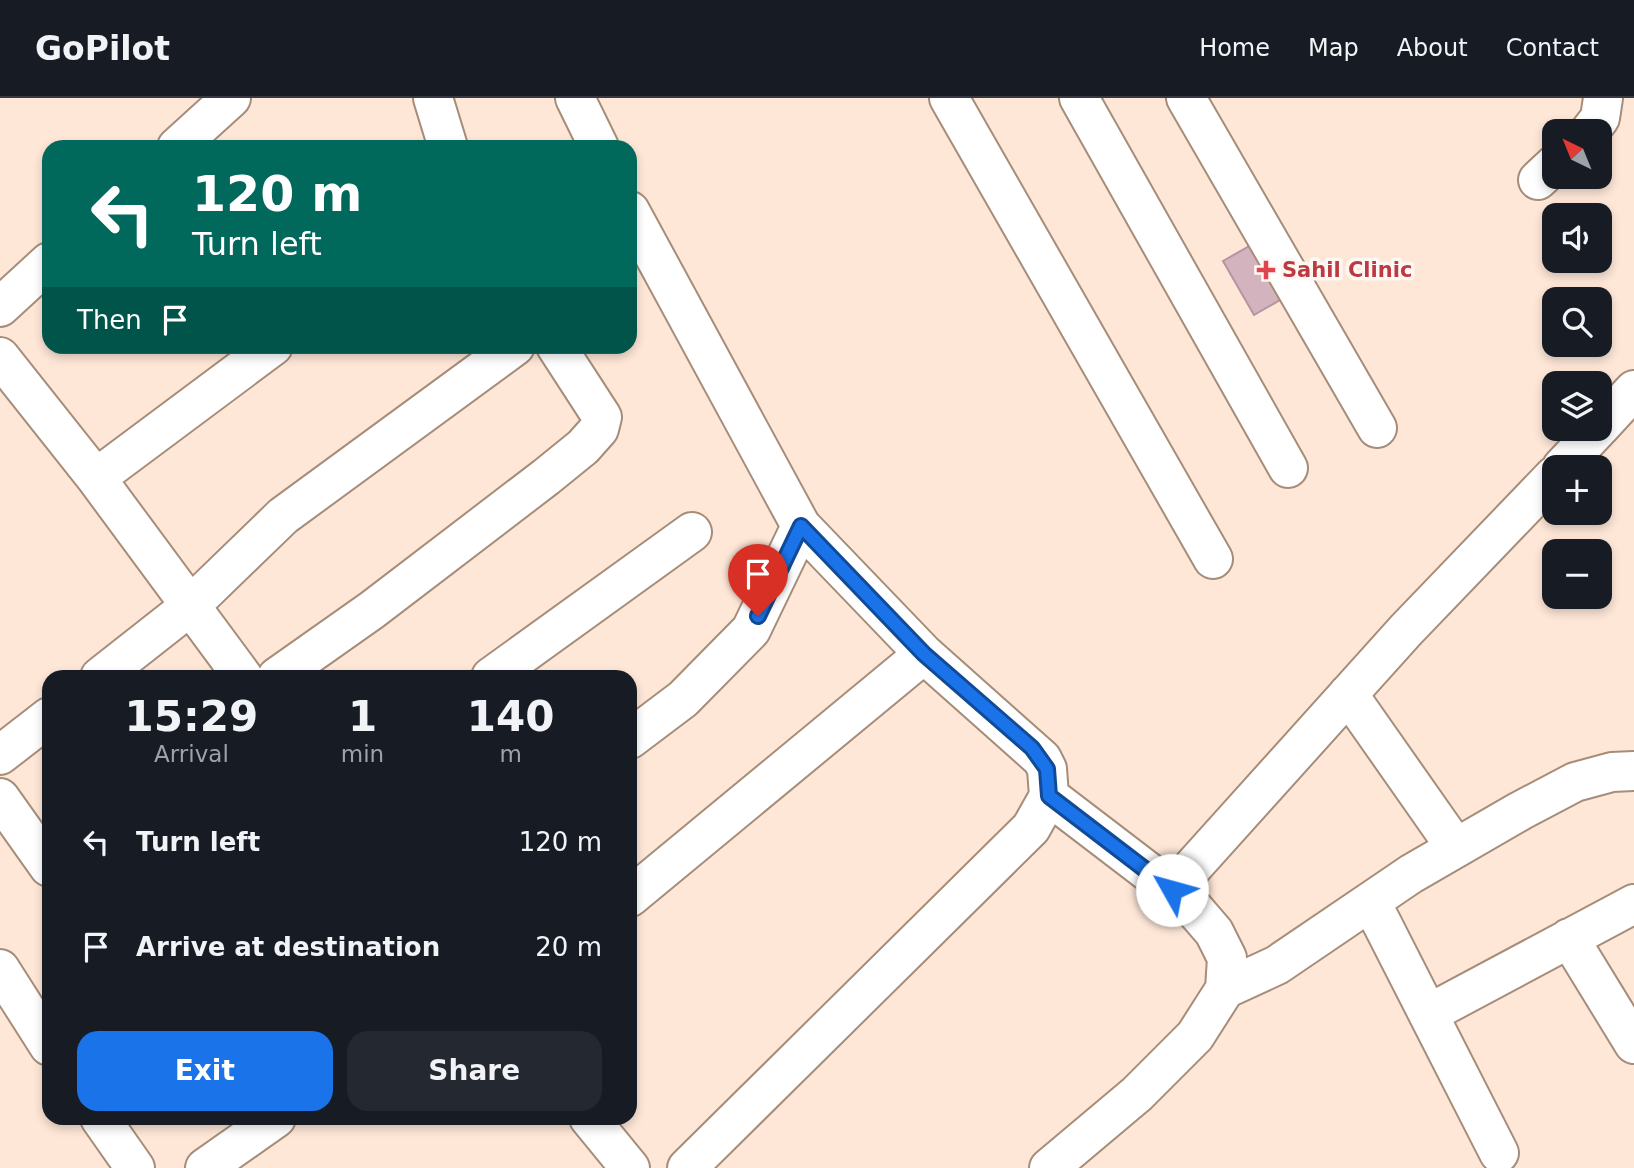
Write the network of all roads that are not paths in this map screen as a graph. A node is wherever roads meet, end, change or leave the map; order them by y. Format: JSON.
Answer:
{"nodes":[{"id":1,"x":231,"y":98,"type":"edge"},
{"id":2,"x":433,"y":98,"type":"edge"},
{"id":3,"x":575,"y":98,"type":"edge"},
{"id":4,"x":949,"y":98,"type":"edge"},
{"id":5,"x":1079,"y":98,"type":"edge"},
{"id":6,"x":1186,"y":98,"type":"edge"},
{"id":7,"x":1603,"y":98,"type":"edge"},
{"id":8,"x":1599,"y":119,"type":"edge"},
{"id":9,"x":185,"y":140,"type":"edge"},
{"id":10,"x":446,"y":140,"type":"edge"},
{"id":11,"x":596,"y":140,"type":"edge"},
{"id":12,"x":637,"y":238,"type":"edge"},
{"id":13,"x":42,"y":268,"type":"edge"},
{"id":14,"x":0,"y":307,"type":"edge"},
{"id":15,"x":262,"y":354,"type":"edge"},
{"id":16,"x":504,"y":354,"type":"edge"},
{"id":17,"x":562,"y":354,"type":"edge"},
{"id":18,"x":0,"y":357,"type":"edge"},
{"id":19,"x":1634,"y":390,"type":"edge"},
{"id":20,"x":1612,"y":414,"type":"edge"},
{"id":21,"x":1377,"y":428,"type":"dead end"},
{"id":22,"x":1587,"y":441,"type":"edge"},
{"id":23,"x":1573,"y":455,"type":"edge"},
{"id":24,"x":1288,"y":468,"type":"dead end"},
{"id":25,"x":96,"y":478,"type":"junction"},
{"id":26,"x":1542,"y":489,"type":"edge"},
{"id":27,"x":801,"y":526,"type":"junction"},
{"id":28,"x":692,"y":532,"type":"dead end"},
{"id":29,"x":1213,"y":559,"type":"dead end"},
{"id":30,"x":189,"y":607,"type":"junction"},
{"id":31,"x":924,"y":654,"type":"junction"},
{"id":32,"x":109,"y":670,"type":"edge"},
{"id":33,"x":238,"y":670,"type":"edge"},
{"id":34,"x":287,"y":670,"type":"edge"},
{"id":35,"x":501,"y":670,"type":"edge"},
{"id":36,"x":1348,"y":694,"type":"junction"},
{"id":37,"x":42,"y":722,"type":"edge"},
{"id":38,"x":637,"y":734,"type":"edge"},
{"id":39,"x":0,"y":755,"type":"edge"},
{"id":40,"x":1634,"y":771,"type":"edge"},
{"id":41,"x":1049,"y":796,"type":"junction"},
{"id":42,"x":0,"y":798,"type":"edge"},
{"id":43,"x":1456,"y":848,"type":"junction"},
{"id":44,"x":42,"y":857,"type":"edge"},
{"id":45,"x":1172,"y":890,"type":"junction"},
{"id":46,"x":637,"y":891,"type":"edge"},
{"id":47,"x":1371,"y":902,"type":"junction"},
{"id":48,"x":1634,"y":904,"type":"edge"},
{"id":49,"x":1569,"y":939,"type":"junction"},
{"id":50,"x":0,"y":969,"type":"edge"},
{"id":51,"x":1225,"y":989,"type":"junction"},
{"id":52,"x":1428,"y":1014,"type":"junction"},
{"id":53,"x":42,"y":1035,"type":"edge"},
{"id":54,"x":1634,"y":1044,"type":"edge"},
{"id":55,"x":105,"y":1125,"type":"edge"},
{"id":56,"x":266,"y":1125,"type":"edge"},
{"id":57,"x":595,"y":1125,"type":"edge"},
{"id":58,"x":1499,"y":1153,"type":"dead end"},
{"id":59,"x":135,"y":1168,"type":"edge"},
{"id":60,"x":205,"y":1168,"type":"edge"},
{"id":61,"x":630,"y":1168,"type":"edge"},
{"id":62,"x":687,"y":1168,"type":"edge"},
{"id":63,"x":1049,"y":1168,"type":"edge"}],
"edges":[{"from":1,"to":9,"type":"street"},
{"from":2,"to":10,"type":"street"},
{"from":3,"to":11,"type":"street"},
{"from":4,"to":29,"type":"street"},
{"from":5,"to":24,"type":"street"},
{"from":6,"to":21,"type":"street"},
{"from":7,"to":8,"type":"street"},
{"from":12,"to":27,"type":"street"},
{"from":13,"to":14,"type":"street"},
{"from":15,"to":25,"type":"street"},
{"from":16,"to":30,"type":"street"},
{"from":17,"to":34,"type":"street"},
{"from":18,"to":25,"type":"street"},
{"from":19,"to":20,"type":"street"},
{"from":22,"to":23,"type":"street"},
{"from":25,"to":30,"type":"street"},
{"from":26,"to":36,"type":"street"},
{"from":27,"to":31,"type":"street"},
{"from":27,"to":38,"type":"street"},
{"from":28,"to":35,"type":"street"},
{"from":30,"to":32,"type":"street"},
{"from":30,"to":33,"type":"street"},
{"from":31,"to":41,"type":"street"},
{"from":31,"to":46,"type":"street"},
{"from":36,"to":43,"type":"street"},
{"from":36,"to":45,"type":"street"},
{"from":37,"to":39,"type":"street"},
{"from":40,"to":43,"type":"street"},
{"from":41,"to":45,"type":"street"},
{"from":41,"to":62,"type":"street"},
{"from":42,"to":44,"type":"street"},
{"from":43,"to":47,"type":"street"},
{"from":45,"to":51,"type":"street"},
{"from":47,"to":51,"type":"street"},
{"from":47,"to":52,"type":"street"},
{"from":48,"to":49,"type":"street"},
{"from":49,"to":52,"type":"street"},
{"from":49,"to":54,"type":"street"},
{"from":50,"to":53,"type":"street"},
{"from":51,"to":63,"type":"street"},
{"from":52,"to":58,"type":"street"},
{"from":55,"to":59,"type":"street"},
{"from":56,"to":60,"type":"street"},
{"from":57,"to":61,"type":"street"}]}
